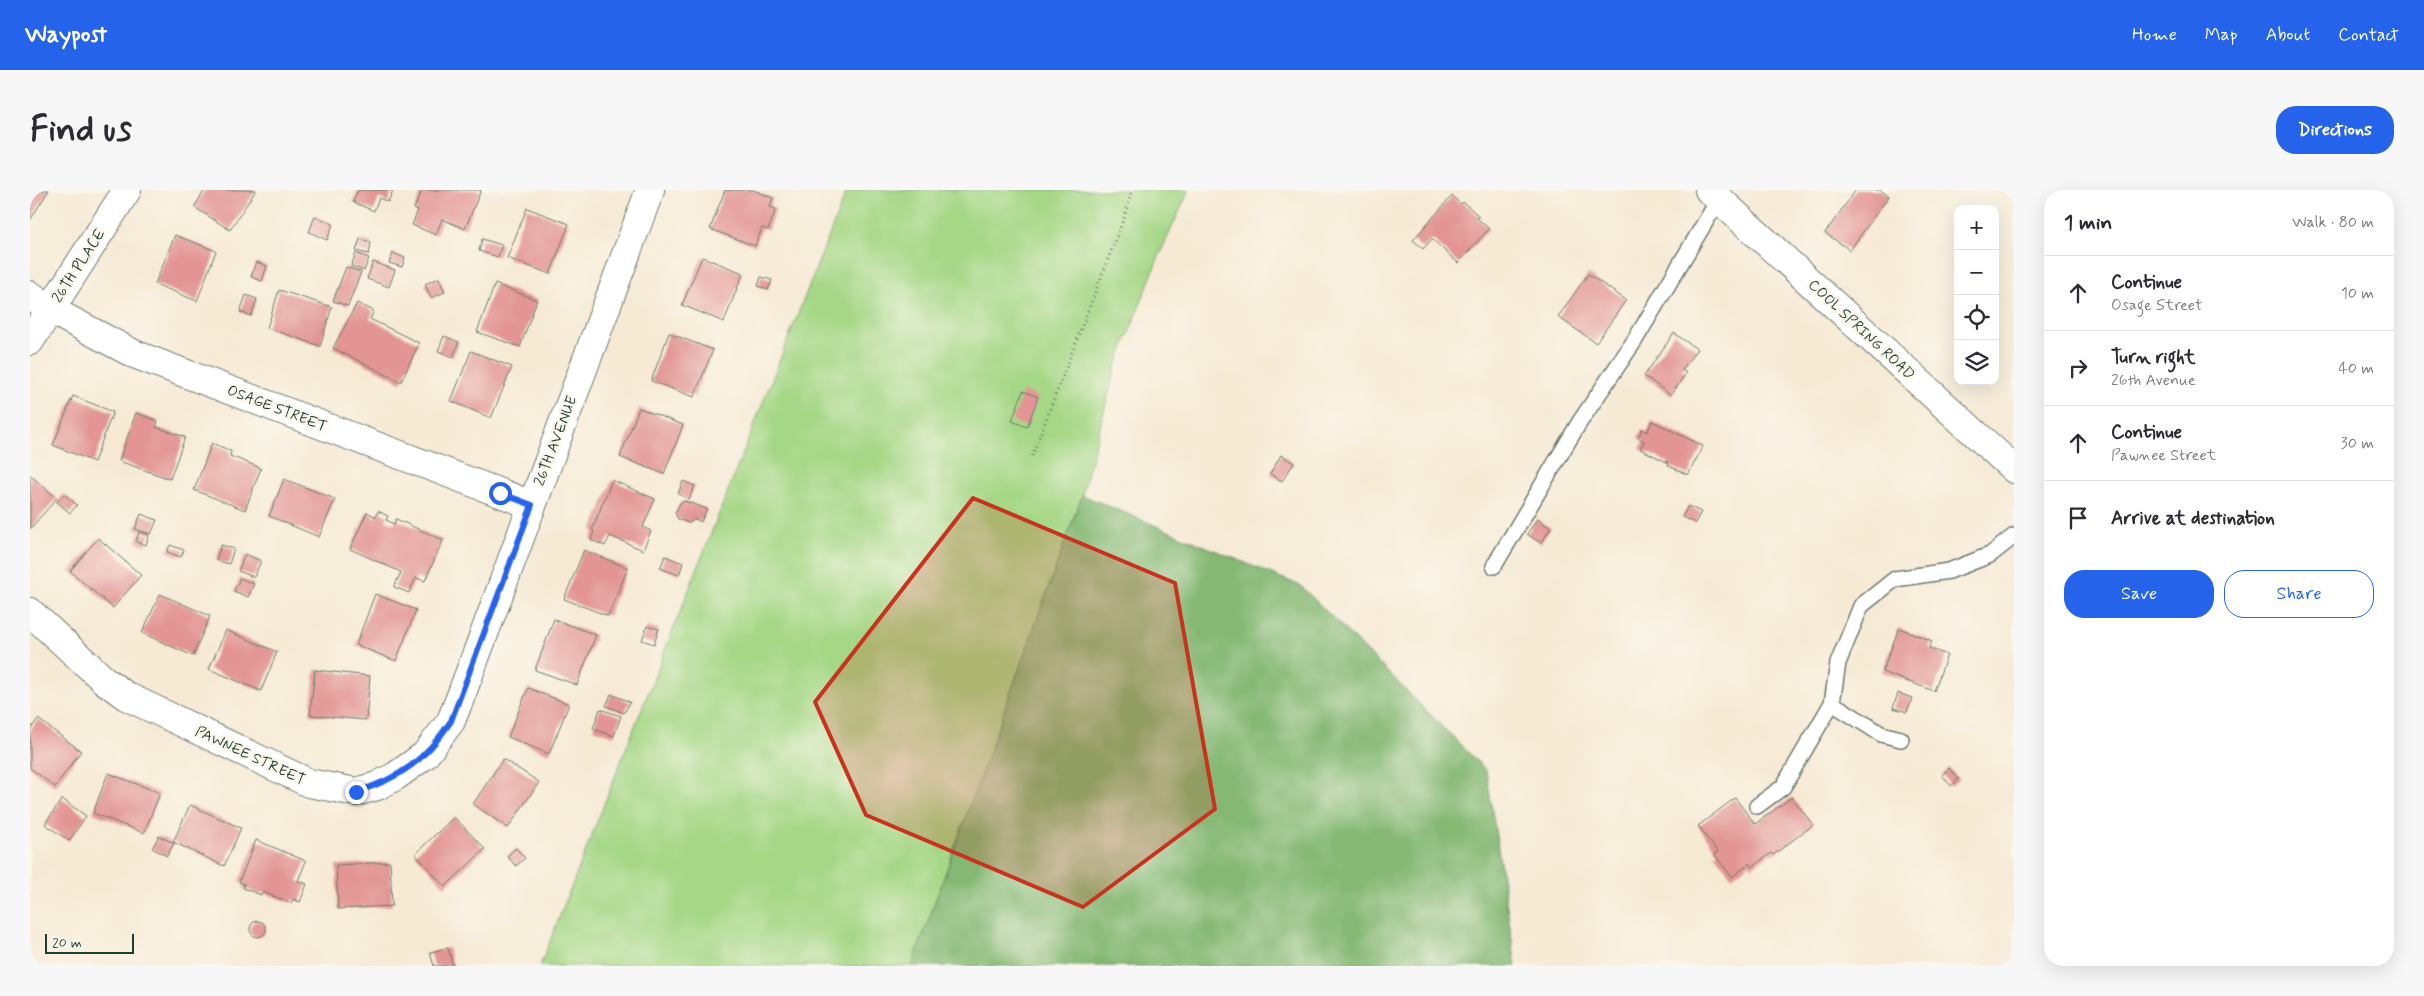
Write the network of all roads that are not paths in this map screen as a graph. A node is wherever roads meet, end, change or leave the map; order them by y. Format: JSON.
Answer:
{"nodes":[{"id":1,"x":127,"y":190,"type":"edge"},
{"id":2,"x":650,"y":190,"type":"edge"},
{"id":3,"x":1714,"y":195,"type":"edge"},
{"id":4,"x":40,"y":302,"type":"edge"},
{"id":5,"x":30,"y":341,"type":"edge"},
{"id":6,"x":2014,"y":469,"type":"edge"},
{"id":7,"x":532,"y":505,"type":"junction"},
{"id":8,"x":2014,"y":536,"type":"edge"},
{"id":9,"x":1494,"y":566,"type":"dead end"},
{"id":10,"x":30,"y":612,"type":"edge"},
{"id":11,"x":462,"y":693,"type":"joint"},
{"id":12,"x":1832,"y":703,"type":"junction"},
{"id":13,"x":1901,"y":739,"type":"dead end"},
{"id":14,"x":1758,"y":806,"type":"dead end"}],
"edges":[{"from":1,"to":4,"type":"street","name":"26TH PLACE"},
{"from":2,"to":7,"type":"street","name":"26TH AVENUE"},
{"from":3,"to":6,"type":"street","name":"COOL SPRING ROAD"},
{"from":3,"to":9,"type":"lane"},
{"from":4,"to":5,"type":"street","name":"26TH PLACE"},
{"from":4,"to":7,"type":"street","name":"OSAGE STREET"},
{"from":7,"to":11,"type":"street","name":"26TH AVENUE"},
{"from":8,"to":12,"type":"lane"},
{"from":10,"to":11,"type":"street","name":"PAWNEE STREET"},
{"from":12,"to":13,"type":"lane"},
{"from":12,"to":14,"type":"lane"}]}
